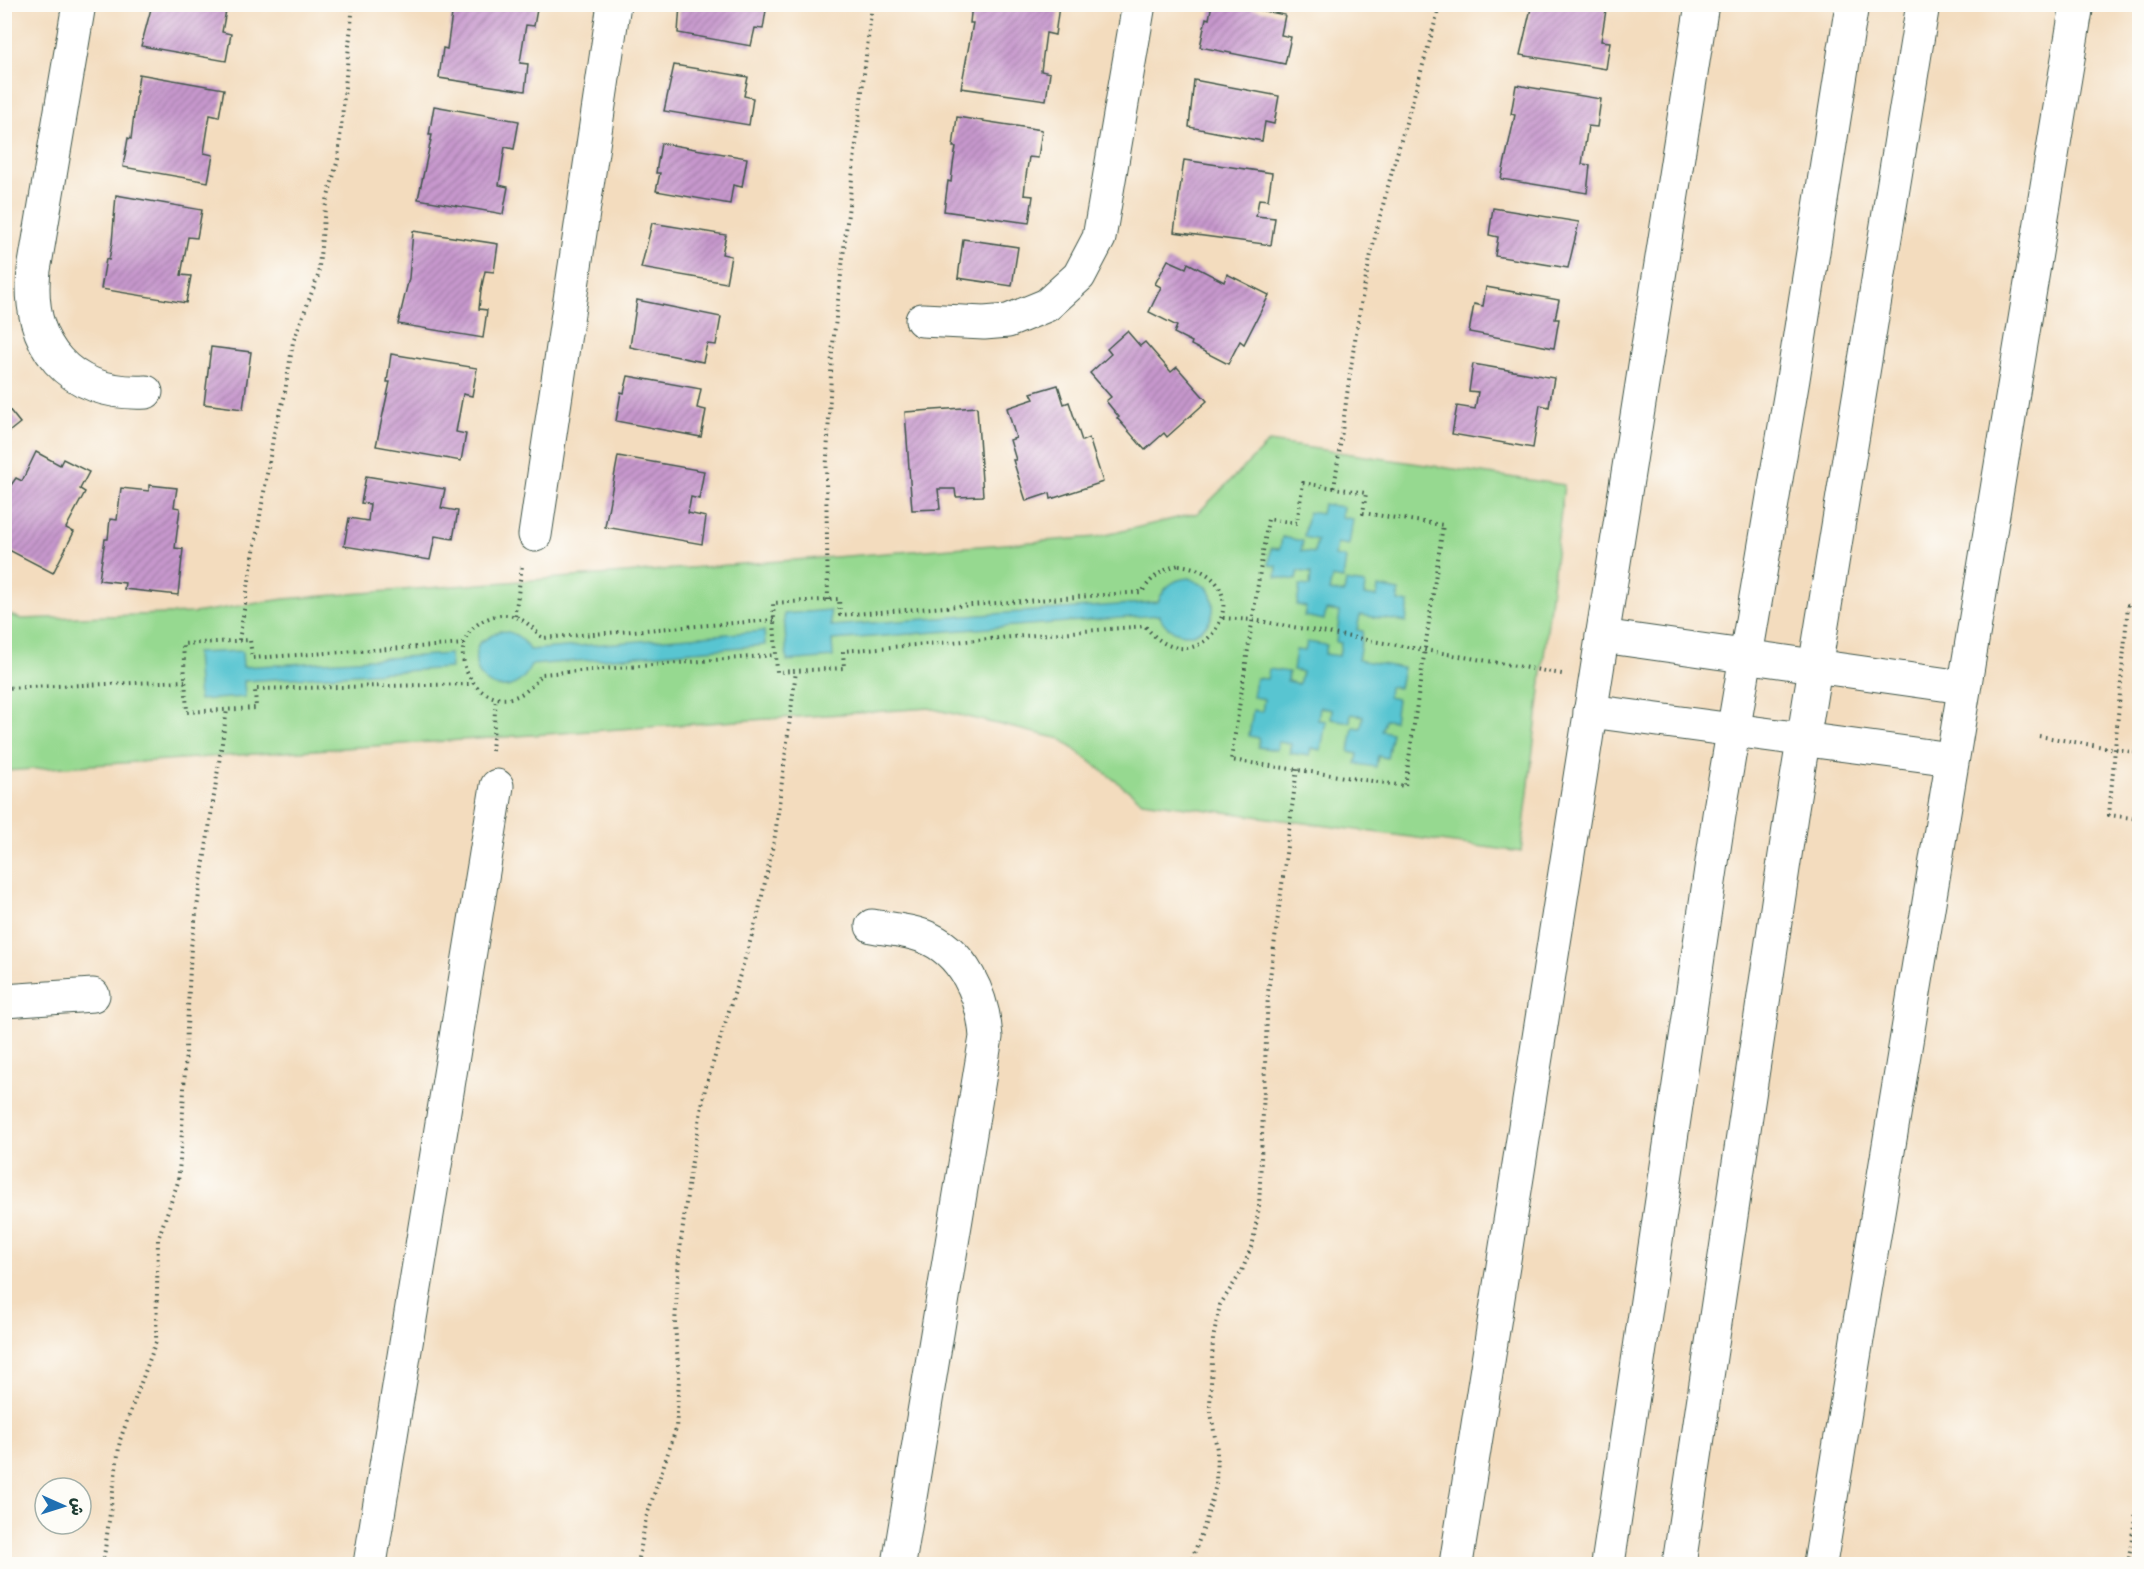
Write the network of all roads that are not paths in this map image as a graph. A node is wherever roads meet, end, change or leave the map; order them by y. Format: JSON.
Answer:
{"nodes":[{"id":1,"x":79,"y":4,"type":"edge"},
{"id":2,"x":614,"y":4,"type":"edge"},
{"id":3,"x":1139,"y":4,"type":"edge"},
{"id":4,"x":1702,"y":4,"type":"edge"},
{"id":5,"x":1852,"y":4,"type":"edge"},
{"id":6,"x":1923,"y":4,"type":"edge"},
{"id":7,"x":2077,"y":4,"type":"edge"},
{"id":8,"x":922,"y":320,"type":"dead end"},
{"id":9,"x":146,"y":392,"type":"dead end"},
{"id":10,"x":535,"y":535,"type":"dead end"},
{"id":11,"x":1602,"y":636,"type":"junction"},
{"id":12,"x":1747,"y":656,"type":"junction"},
{"id":13,"x":1816,"y":666,"type":"junction"},
{"id":14,"x":1963,"y":687,"type":"junction"},
{"id":15,"x":1593,"y":695,"type":"junction"},
{"id":16,"x":1734,"y":729,"type":"junction"},
{"id":17,"x":1804,"y":739,"type":"junction"},
{"id":18,"x":1952,"y":759,"type":"junction"},
{"id":19,"x":497,"y":786,"type":"dead end"},
{"id":20,"x":872,"y":926,"type":"dead end"},
{"id":21,"x":93,"y":995,"type":"dead end"},
{"id":22,"x":4,"y":1001,"type":"edge"},
{"id":23,"x":370,"y":1564,"type":"edge"},
{"id":24,"x":899,"y":1564,"type":"edge"},
{"id":25,"x":1456,"y":1564,"type":"edge"},
{"id":26,"x":1608,"y":1564,"type":"edge"},
{"id":27,"x":1679,"y":1564,"type":"edge"},
{"id":28,"x":1820,"y":1564,"type":"edge"}],
"edges":[{"from":1,"to":9,"type":"street"},
{"from":2,"to":10,"type":"street"},
{"from":3,"to":8,"type":"street"},
{"from":4,"to":11,"type":"street"},
{"from":5,"to":12,"type":"street"},
{"from":6,"to":13,"type":"street"},
{"from":7,"to":14,"type":"street"},
{"from":11,"to":12,"type":"street"},
{"from":11,"to":15,"type":"street"},
{"from":12,"to":13,"type":"street"},
{"from":12,"to":16,"type":"street"},
{"from":13,"to":14,"type":"street"},
{"from":13,"to":17,"type":"street"},
{"from":14,"to":18,"type":"street"},
{"from":15,"to":16,"type":"street"},
{"from":15,"to":25,"type":"street"},
{"from":16,"to":17,"type":"street"},
{"from":16,"to":26,"type":"street"},
{"from":17,"to":18,"type":"street"},
{"from":17,"to":27,"type":"street"},
{"from":18,"to":28,"type":"street"},
{"from":19,"to":23,"type":"street"},
{"from":20,"to":24,"type":"street"},
{"from":21,"to":22,"type":"street"}]}
